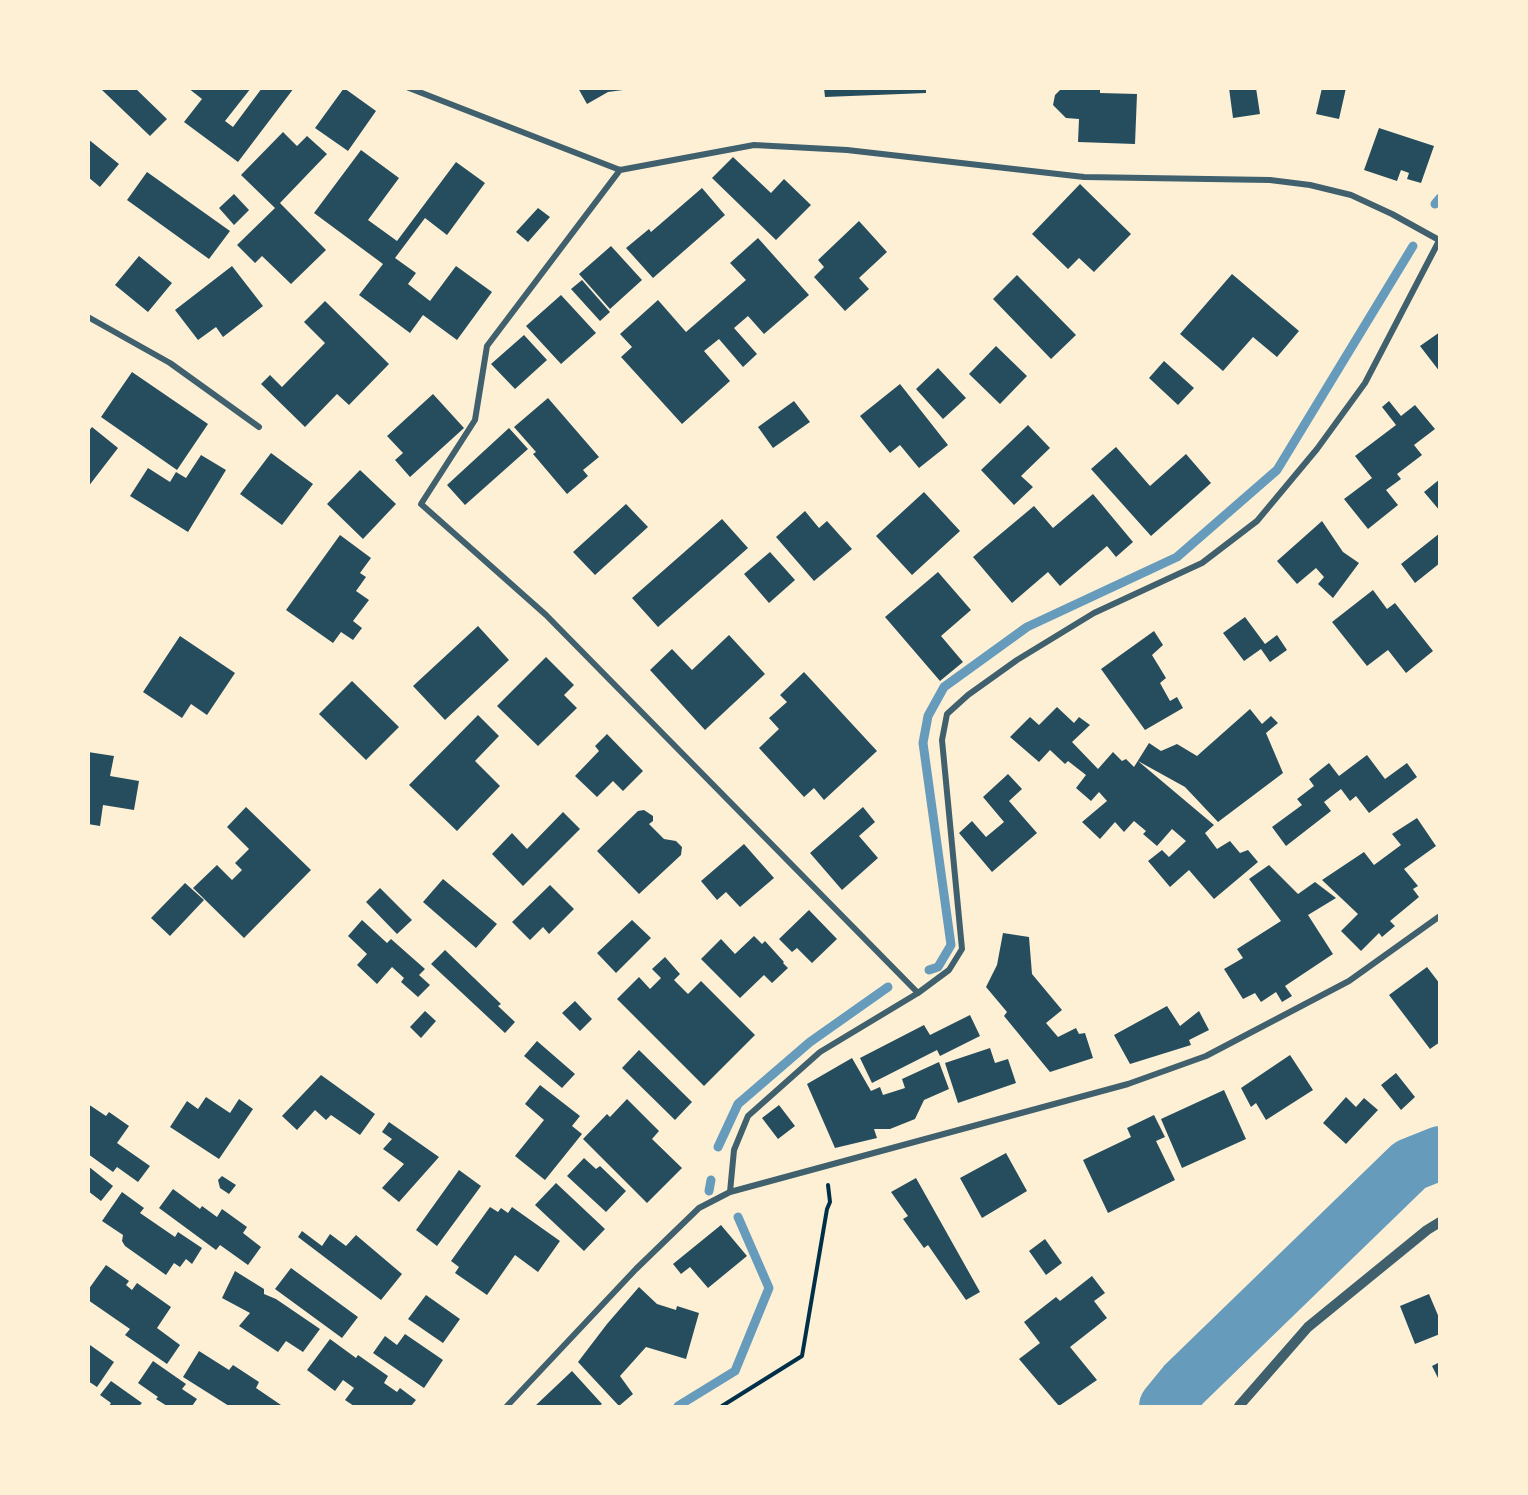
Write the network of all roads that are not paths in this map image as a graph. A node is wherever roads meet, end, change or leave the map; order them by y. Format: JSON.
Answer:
{"nodes":[{"id":1,"x":409,"y":88,"type":"edge"},
{"id":2,"x":620,"y":170,"type":"junction"},
{"id":3,"x":1439,"y":239,"type":"edge"},
{"id":4,"x":88,"y":318,"type":"edge"},
{"id":5,"x":259,"y":427,"type":"dead end"},
{"id":6,"x":1440,"y":916,"type":"edge"},
{"id":7,"x":918,"y":993,"type":"junction"},
{"id":8,"x":730,"y":1192,"type":"junction"},
{"id":9,"x":1440,"y":1222,"type":"edge"},
{"id":10,"x":507,"y":1407,"type":"edge"},
{"id":11,"x":1239,"y":1407,"type":"edge"}],
"edges":[{"from":1,"to":2,"type":"street"},
{"from":2,"to":3,"type":"street"},
{"from":2,"to":7,"type":"street"},
{"from":3,"to":7,"type":"street"},
{"from":4,"to":5,"type":"street"},
{"from":6,"to":8,"type":"street"},
{"from":7,"to":8,"type":"street"},
{"from":8,"to":10,"type":"street"},
{"from":9,"to":11,"type":"street"}]}
